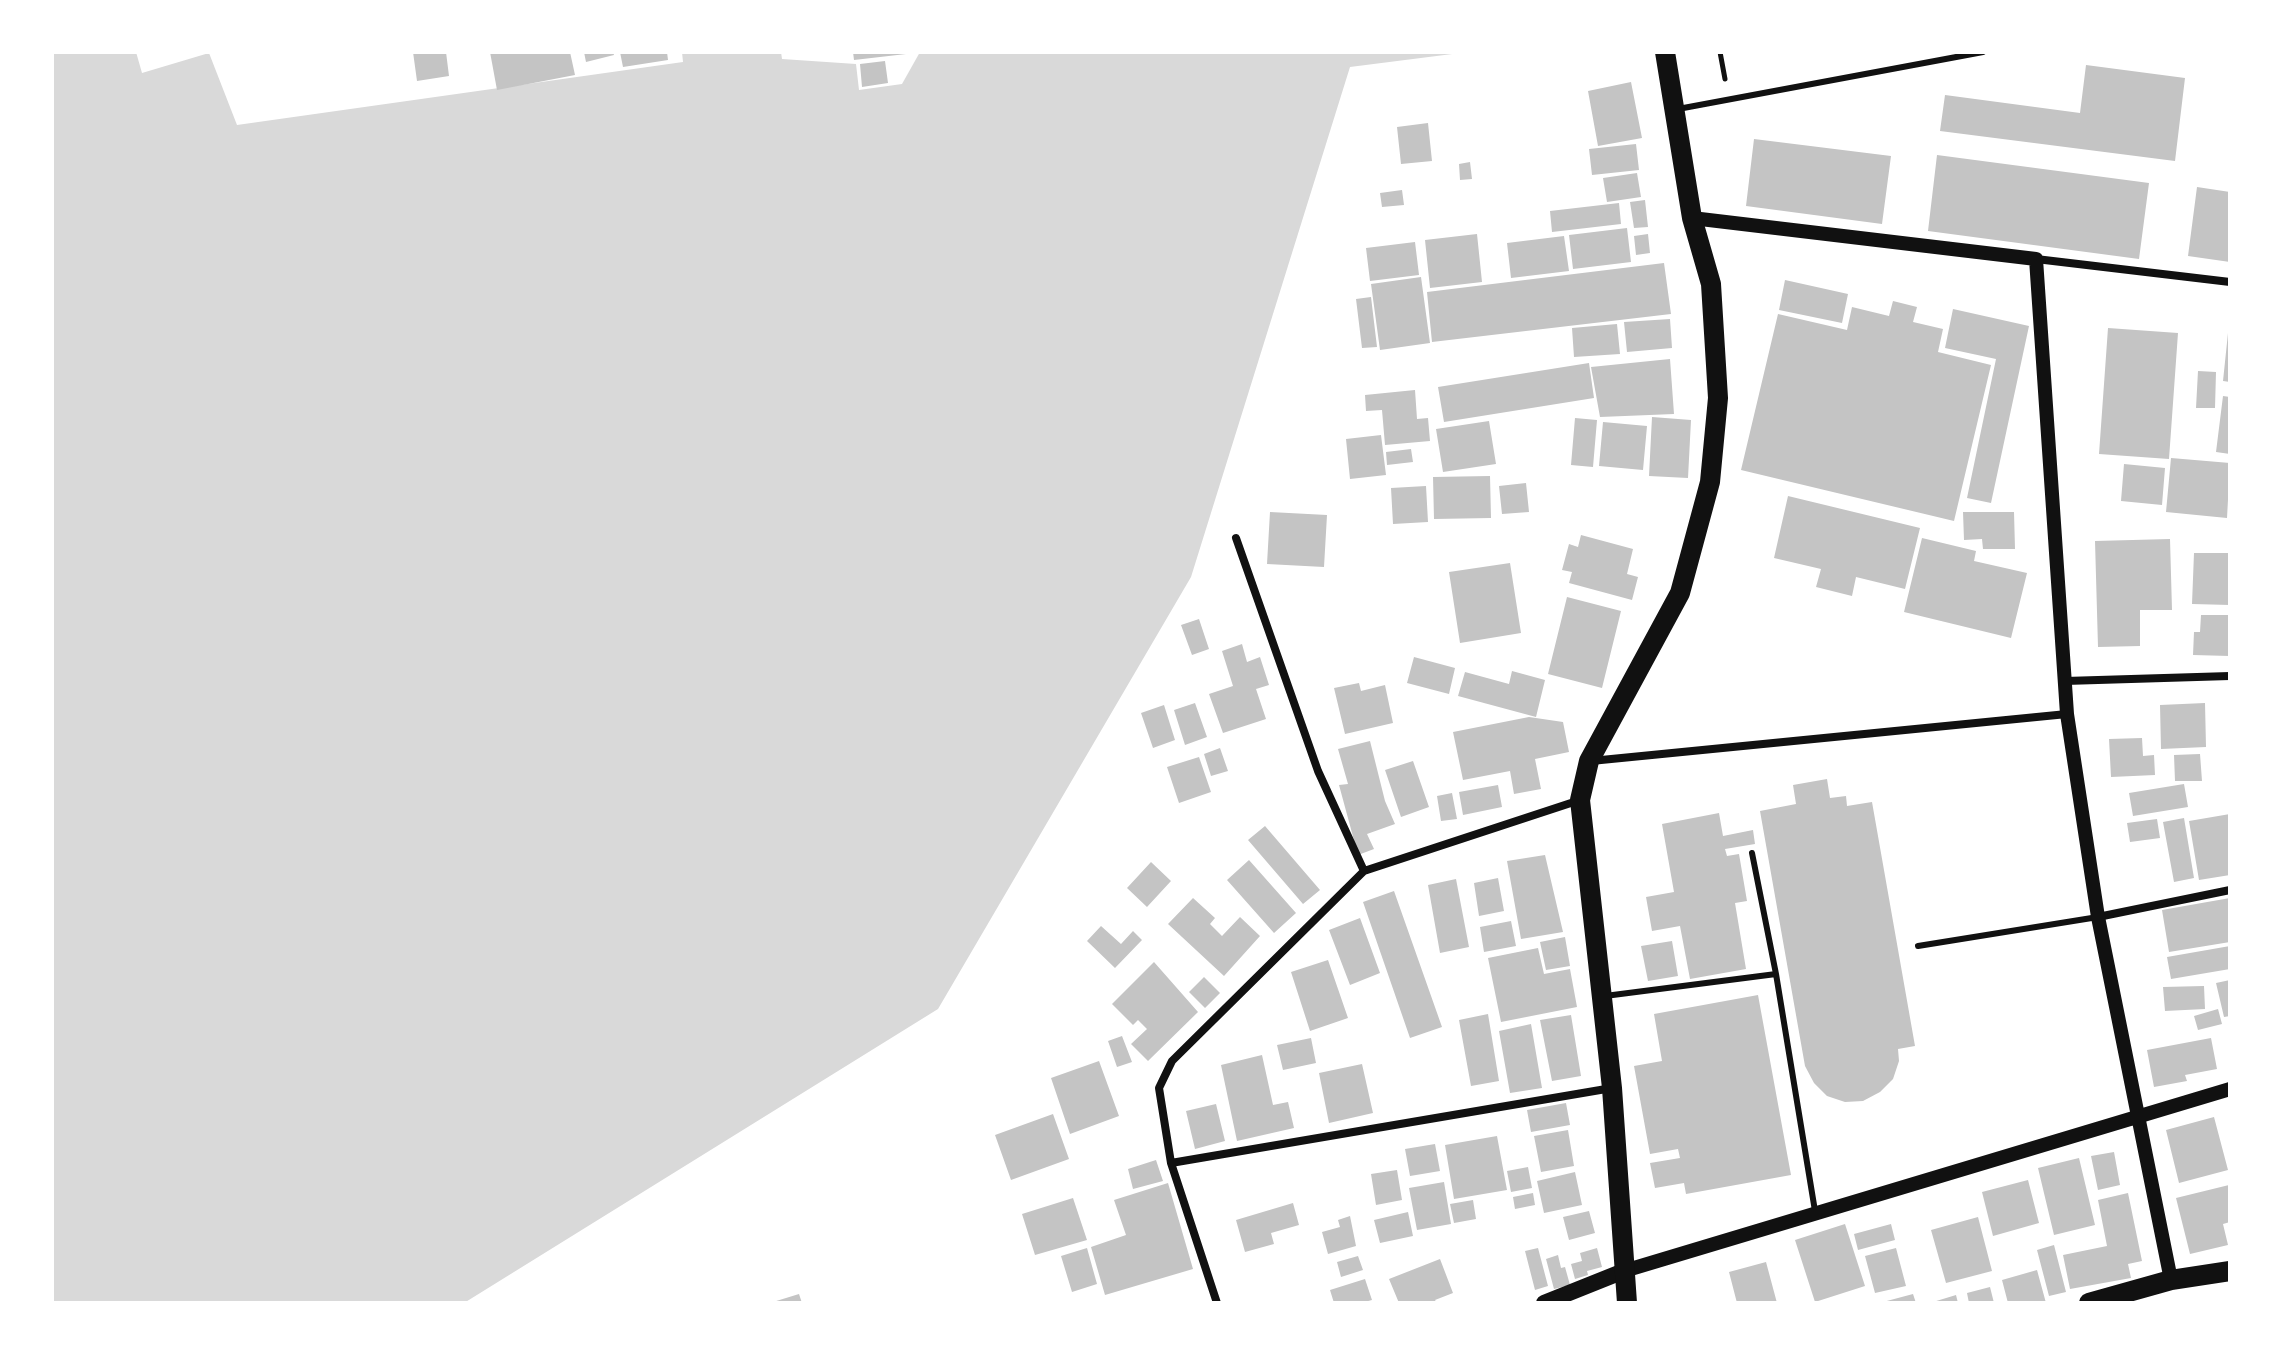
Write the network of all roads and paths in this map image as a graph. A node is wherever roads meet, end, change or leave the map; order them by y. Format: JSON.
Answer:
{"nodes":[{"id":1,"x":1665,"y":52,"type":"edge"},
{"id":2,"x":1983,"y":52,"type":"edge"},
{"id":3,"x":1674,"y":110,"type":"junction"},
{"id":4,"x":1692,"y":218,"type":"junction"},
{"id":5,"x":2036,"y":259,"type":"junction"},
{"id":6,"x":2230,"y":282,"type":"edge"},
{"id":7,"x":1236,"y":538,"type":"dead end"},
{"id":8,"x":2230,"y":676,"type":"edge"},
{"id":9,"x":2065,"y":681,"type":"junction"},
{"id":10,"x":2067,"y":714,"type":"junction"},
{"id":11,"x":1589,"y":761,"type":"junction"},
{"id":12,"x":1580,"y":800,"type":"junction"},
{"id":13,"x":1752,"y":853,"type":"dead end"},
{"id":14,"x":1364,"y":871,"type":"junction"},
{"id":15,"x":2230,"y":890,"type":"edge"},
{"id":16,"x":2098,"y":917,"type":"junction"},
{"id":17,"x":1918,"y":946,"type":"dead end"},
{"id":18,"x":1776,"y":974,"type":"junction"},
{"id":19,"x":1603,"y":997,"type":"junction"},
{"id":20,"x":1612,"y":1088,"type":"junction"},
{"id":21,"x":2230,"y":1089,"type":"edge"},
{"id":22,"x":2139,"y":1115,"type":"junction"},
{"id":23,"x":1171,"y":1163,"type":"junction"},
{"id":24,"x":1815,"y":1211,"type":"junction"},
{"id":25,"x":1624,"y":1271,"type":"junction"},
{"id":26,"x":2230,"y":1271,"type":"edge"},
{"id":27,"x":2171,"y":1280,"type":"junction"},
{"id":28,"x":1217,"y":1303,"type":"edge"},
{"id":29,"x":1544,"y":1303,"type":"edge"},
{"id":30,"x":1627,"y":1303,"type":"edge"},
{"id":31,"x":2089,"y":1303,"type":"edge"}],
"edges":[{"from":1,"to":3,"type":"main road"},
{"from":2,"to":3,"type":"lane"},
{"from":3,"to":4,"type":"main road"},
{"from":4,"to":5,"type":"street"},
{"from":4,"to":11,"type":"main road"},
{"from":5,"to":6,"type":"street"},
{"from":5,"to":9,"type":"street"},
{"from":7,"to":14,"type":"street"},
{"from":8,"to":9,"type":"street"},
{"from":9,"to":10,"type":"street"},
{"from":10,"to":11,"type":"street"},
{"from":10,"to":16,"type":"street"},
{"from":11,"to":12,"type":"main road"},
{"from":12,"to":14,"type":"street"},
{"from":12,"to":19,"type":"main road"},
{"from":13,"to":18,"type":"lane"},
{"from":14,"to":23,"type":"street"},
{"from":15,"to":16,"type":"street"},
{"from":16,"to":17,"type":"lane"},
{"from":16,"to":22,"type":"street"},
{"from":18,"to":19,"type":"lane"},
{"from":18,"to":24,"type":"lane"},
{"from":19,"to":20,"type":"main road"},
{"from":20,"to":23,"type":"street"},
{"from":20,"to":25,"type":"main road"},
{"from":21,"to":22,"type":"street"},
{"from":22,"to":24,"type":"street"},
{"from":22,"to":27,"type":"street"},
{"from":23,"to":28,"type":"street"},
{"from":24,"to":25,"type":"street"},
{"from":25,"to":29,"type":"main road"},
{"from":25,"to":30,"type":"main road"},
{"from":26,"to":27,"type":"main road"},
{"from":27,"to":31,"type":"main road"}]}
